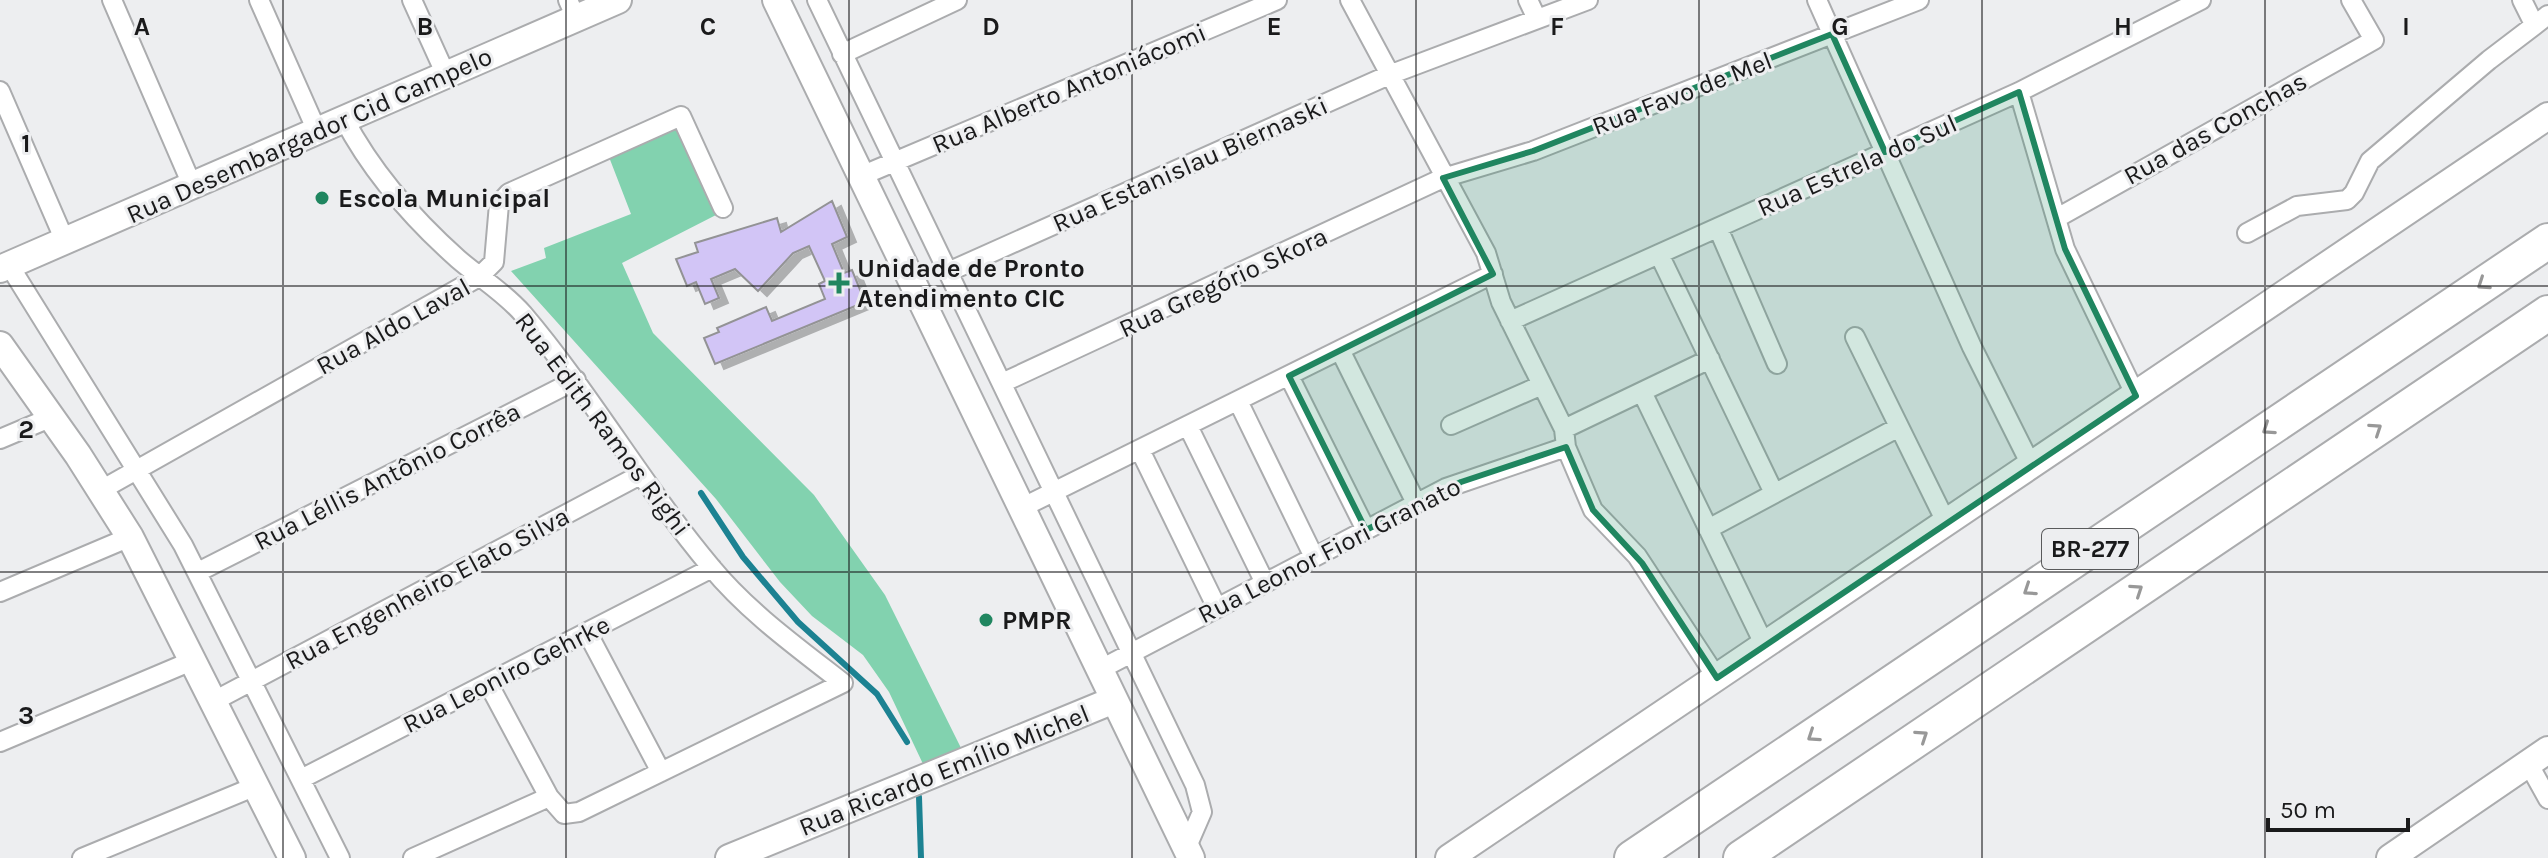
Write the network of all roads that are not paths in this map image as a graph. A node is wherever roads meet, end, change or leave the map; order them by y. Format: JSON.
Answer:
{"nodes":[{"id":1,"x":112,"y":0,"type":"edge"},
{"id":2,"x":259,"y":0,"type":"edge"},
{"id":3,"x":412,"y":0,"type":"edge"},
{"id":4,"x":618,"y":0,"type":"edge"},
{"id":5,"x":776,"y":0,"type":"edge"},
{"id":6,"x":817,"y":0,"type":"edge"},
{"id":7,"x":957,"y":0,"type":"edge"},
{"id":8,"x":1277,"y":0,"type":"edge"},
{"id":9,"x":1350,"y":0,"type":"edge"},
{"id":10,"x":1528,"y":0,"type":"edge"},
{"id":11,"x":1588,"y":0,"type":"edge"},
{"id":12,"x":1817,"y":0,"type":"edge"},
{"id":13,"x":1919,"y":0,"type":"edge"},
{"id":14,"x":2201,"y":0,"type":"edge"},
{"id":15,"x":2351,"y":0,"type":"edge"},
{"id":16,"x":2522,"y":0,"type":"edge"},
{"id":17,"x":572,"y":9,"type":"edge"},
{"id":18,"x":1537,"y":19,"type":"junction"},
{"id":19,"x":2541,"y":20,"type":"edge"},
{"id":20,"x":1832,"y":34,"type":"junction"},
{"id":21,"x":842,"y":54,"type":"junction"},
{"id":22,"x":446,"y":75,"type":"junction"},
{"id":23,"x":1389,"y":75,"type":"junction"},
{"id":24,"x":0,"y":91,"type":"edge"},
{"id":25,"x":2019,"y":92,"type":"junction"},
{"id":26,"x":2548,"y":116,"type":"edge"},
{"id":27,"x":344,"y":119,"type":"junction"},
{"id":28,"x":317,"y":131,"type":"junction"},
{"id":29,"x":1885,"y":152,"type":"junction"},
{"id":30,"x":895,"y":162,"type":"junction"},
{"id":31,"x":861,"y":176,"type":"junction"},
{"id":32,"x":1443,"y":178,"type":"junction"},
{"id":33,"x":192,"y":185,"type":"junction"},
{"id":34,"x":723,"y":208,"type":"dead end"},
{"id":35,"x":2057,"y":218,"type":"junction"},
{"id":36,"x":1718,"y":228,"type":"junction"},
{"id":37,"x":2247,"y":233,"type":"dead end"},
{"id":38,"x":65,"y":241,"type":"junction"},
{"id":39,"x":2548,"y":241,"type":"edge"},
{"id":40,"x":1659,"y":254,"type":"junction"},
{"id":41,"x":4,"y":267,"type":"edge"},
{"id":42,"x":948,"y":272,"type":"junction"},
{"id":43,"x":1493,"y":274,"type":"junction"},
{"id":44,"x":479,"y":277,"type":"junction"},
{"id":45,"x":2548,"y":313,"type":"edge"},
{"id":46,"x":1510,"y":321,"type":"junction"},
{"id":47,"x":1855,"y":337,"type":"dead end"},
{"id":48,"x":0,"y":345,"type":"edge"},
{"id":49,"x":1340,"y":350,"type":"junction"},
{"id":50,"x":1710,"y":359,"type":"junction"},
{"id":51,"x":1777,"y":364,"type":"dead end"},
{"id":52,"x":1289,"y":376,"type":"junction"},
{"id":53,"x":576,"y":380,"type":"junction"},
{"id":54,"x":1002,"y":383,"type":"junction"},
{"id":55,"x":1542,"y":385,"type":"junction"},
{"id":56,"x":1642,"y":392,"type":"junction"},
{"id":57,"x":2136,"y":396,"type":"junction"},
{"id":58,"x":1238,"y":401,"type":"junction"},
{"id":59,"x":52,"y":417,"type":"junction"},
{"id":60,"x":1451,"y":425,"type":"dead end"},
{"id":61,"x":1188,"y":426,"type":"junction"},
{"id":62,"x":1899,"y":427,"type":"junction"},
{"id":63,"x":1565,"y":438,"type":"junction"},
{"id":64,"x":0,"y":439,"type":"edge"},
{"id":65,"x":1140,"y":450,"type":"junction"},
{"id":66,"x":2032,"y":467,"type":"junction"},
{"id":67,"x":138,"y":469,"type":"junction"},
{"id":68,"x":640,"y":475,"type":"junction"},
{"id":69,"x":101,"y":490,"type":"junction"},
{"id":70,"x":1055,"y":492,"type":"junction"},
{"id":71,"x":1774,"y":493,"type":"junction"},
{"id":72,"x":1416,"y":503,"type":"junction"},
{"id":73,"x":1021,"y":508,"type":"junction"},
{"id":74,"x":1947,"y":524,"type":"junction"},
{"id":75,"x":1708,"y":529,"type":"junction"},
{"id":76,"x":1366,"y":530,"type":"junction"},
{"id":77,"x":130,"y":537,"type":"junction"},
{"id":78,"x":1314,"y":557,"type":"junction"},
{"id":79,"x":712,"y":568,"type":"junction"},
{"id":80,"x":198,"y":572,"type":"junction"},
{"id":81,"x":1265,"y":583,"type":"junction"},
{"id":82,"x":0,"y":592,"type":"edge"},
{"id":83,"x":1217,"y":608,"type":"junction"},
{"id":84,"x":587,"y":632,"type":"junction"},
{"id":85,"x":1765,"y":646,"type":"junction"},
{"id":86,"x":1131,"y":653,"type":"junction"},
{"id":87,"x":194,"y":660,"type":"junction"},
{"id":88,"x":1099,"y":670,"type":"junction"},
{"id":89,"x":1717,"y":678,"type":"junction"},
{"id":90,"x":252,"y":681,"type":"junction"},
{"id":91,"x":488,"y":683,"type":"junction"},
{"id":92,"x":1114,"y":700,"type":"junction"},
{"id":93,"x":214,"y":701,"type":"junction"},
{"id":94,"x":0,"y":742,"type":"edge"},
{"id":95,"x":2538,"y":757,"type":"edge"},
{"id":96,"x":661,"y":772,"type":"junction"},
{"id":97,"x":301,"y":779,"type":"junction"},
{"id":98,"x":256,"y":786,"type":"junction"},
{"id":99,"x":549,"y":797,"type":"junction"},
{"id":100,"x":2548,"y":799,"type":"edge"},
{"id":101,"x":2419,"y":850,"type":"edge"},
{"id":102,"x":1188,"y":853,"type":"edge"},
{"id":103,"x":82,"y":858,"type":"edge"},
{"id":104,"x":292,"y":858,"type":"edge"},
{"id":105,"x":340,"y":858,"type":"edge"},
{"id":106,"x":413,"y":858,"type":"edge"},
{"id":107,"x":729,"y":858,"type":"edge"},
{"id":108,"x":1449,"y":858,"type":"edge"},
{"id":109,"x":1632,"y":858,"type":"edge"},
{"id":110,"x":1741,"y":858,"type":"edge"},
{"id":111,"x":2390,"y":858,"type":"edge"}],
"edges":[{"from":1,"to":33,"type":"street"},
{"from":2,"to":28,"type":"street"},
{"from":3,"to":22,"type":"street"},
{"from":4,"to":17,"type":"street","name":"Rua Desembargador Cid Campelo"},
{"from":5,"to":31,"type":"street"},
{"from":6,"to":21,"type":"street"},
{"from":7,"to":21,"type":"street"},
{"from":8,"to":30,"type":"street","name":"Rua Alberto Antoniácomi"},
{"from":9,"to":23,"type":"street"},
{"from":10,"to":18,"type":"street"},
{"from":11,"to":18,"type":"street","name":"Rua Estanislau Biernaski"},
{"from":12,"to":20,"type":"street"},
{"from":13,"to":20,"type":"street","name":"Rua Favo de Mel"},
{"from":14,"to":25,"type":"street","name":"Rua Estrela do Sul"},
{"from":15,"to":35,"type":"street","name":"Rua das Conchas"},
{"from":16,"to":19,"type":"street"},
{"from":17,"to":22,"type":"street","name":"Rua Desembargador Cid Campelo"},
{"from":18,"to":23,"type":"street","name":"Rua Estanislau Biernaski"},
{"from":19,"to":37,"type":"street"},
{"from":20,"to":29,"type":"street"},
{"from":20,"to":32,"type":"street","name":"Rua Favo de Mel"},
{"from":21,"to":30,"type":"street"},
{"from":22,"to":27,"type":"street","name":"Rua Desembargador Cid Campelo"},
{"from":23,"to":32,"type":"street"},
{"from":23,"to":42,"type":"street","name":"Rua Estanislau Biernaski"},
{"from":24,"to":38,"type":"street"},
{"from":25,"to":29,"type":"street","name":"Rua Estrela do Sul"},
{"from":25,"to":35,"type":"street"},
{"from":26,"to":57,"type":"street"},
{"from":27,"to":28,"type":"street","name":"Rua Desembargador Cid Campelo"},
{"from":27,"to":44,"type":"street","name":"Rua Edith Ramos Righi"},
{"from":28,"to":33,"type":"street","name":"Rua Desembargador Cid Campelo"},
{"from":29,"to":36,"type":"street","name":"Rua Estrela do Sul"},
{"from":29,"to":66,"type":"street"},
{"from":30,"to":31,"type":"street","name":"Rua Alberto Antoniácomi"},
{"from":30,"to":42,"type":"street"},
{"from":31,"to":73,"type":"street"},
{"from":32,"to":43,"type":"street"},
{"from":32,"to":54,"type":"street","name":"Rua Gregório Skora"},
{"from":33,"to":38,"type":"street","name":"Rua Desembargador Cid Campelo"},
{"from":34,"to":44,"type":"street","name":"Rua Aldo Laval"},
{"from":35,"to":57,"type":"street"},
{"from":36,"to":40,"type":"street","name":"Rua Estrela do Sul"},
{"from":36,"to":51,"type":"street"},
{"from":38,"to":41,"type":"street","name":"Rua Desembargador Cid Campelo"},
{"from":39,"to":109,"type":"highway","number":"BR-277","one_way":true},
{"from":40,"to":46,"type":"street","name":"Rua Estrela do Sul"},
{"from":40,"to":50,"type":"street"},
{"from":41,"to":67,"type":"street"},
{"from":42,"to":54,"type":"street"},
{"from":43,"to":46,"type":"street"},
{"from":43,"to":49,"type":"street"},
{"from":44,"to":53,"type":"street","name":"Rua Edith Ramos Righi"},
{"from":44,"to":67,"type":"street","name":"Rua Aldo Laval"},
{"from":110,"to":45,"type":"highway","number":"BR-277","one_way":true},
{"from":46,"to":55,"type":"street"},
{"from":47,"to":62,"type":"street"},
{"from":48,"to":59,"type":"street"},
{"from":49,"to":52,"type":"street"},
{"from":49,"to":72,"type":"street"},
{"from":50,"to":56,"type":"street","name":"Rua Leonor Fiori Granato"},
{"from":50,"to":71,"type":"street"},
{"from":52,"to":58,"type":"street"},
{"from":52,"to":76,"type":"street"},
{"from":53,"to":68,"type":"street","name":"Rua Edith Ramos Righi"},
{"from":53,"to":80,"type":"street","name":"Rua Léllis Antônio Corrêa"},
{"from":54,"to":70,"type":"street"},
{"from":55,"to":60,"type":"street"},
{"from":55,"to":63,"type":"street"},
{"from":56,"to":63,"type":"street","name":"Rua Leonor Fiori Granato"},
{"from":56,"to":75,"type":"street"},
{"from":57,"to":66,"type":"street"},
{"from":58,"to":61,"type":"street"},
{"from":58,"to":78,"type":"street"},
{"from":59,"to":64,"type":"street"},
{"from":59,"to":69,"type":"street"},
{"from":61,"to":65,"type":"street"},
{"from":61,"to":81,"type":"street"},
{"from":62,"to":71,"type":"street"},
{"from":62,"to":74,"type":"street"},
{"from":63,"to":72,"type":"street","name":"Rua Leonor Fiori Granato"},
{"from":63,"to":89,"type":"street"},
{"from":65,"to":70,"type":"street"},
{"from":65,"to":83,"type":"street"},
{"from":66,"to":74,"type":"street"},
{"from":67,"to":69,"type":"street","name":"Rua Aldo Laval"},
{"from":67,"to":80,"type":"street"},
{"from":68,"to":79,"type":"street","name":"Rua Edith Ramos Righi"},
{"from":68,"to":90,"type":"street","name":"Rua Engenheiro Elato Silva"},
{"from":69,"to":77,"type":"street"},
{"from":70,"to":73,"type":"street"},
{"from":70,"to":86,"type":"street"},
{"from":71,"to":75,"type":"street"},
{"from":72,"to":76,"type":"street","name":"Rua Leonor Fiori Granato"},
{"from":73,"to":88,"type":"street"},
{"from":74,"to":85,"type":"street"},
{"from":75,"to":85,"type":"street"},
{"from":76,"to":78,"type":"street","name":"Rua Leonor Fiori Granato"},
{"from":77,"to":82,"type":"street"},
{"from":77,"to":87,"type":"street"},
{"from":78,"to":81,"type":"street","name":"Rua Leonor Fiori Granato"},
{"from":79,"to":84,"type":"street","name":"Rua Leoniro Gehrke"},
{"from":79,"to":96,"type":"street","name":"Rua Edith Ramos Righi"},
{"from":80,"to":90,"type":"street"},
{"from":81,"to":83,"type":"street","name":"Rua Leonor Fiori Granato"},
{"from":83,"to":86,"type":"street","name":"Rua Leonor Fiori Granato"},
{"from":84,"to":91,"type":"street","name":"Rua Leoniro Gehrke"},
{"from":84,"to":96,"type":"street"},
{"from":85,"to":89,"type":"street"},
{"from":86,"to":88,"type":"street","name":"Rua Leonor Fiori Granato"},
{"from":86,"to":102,"type":"street"},
{"from":87,"to":93,"type":"street"},
{"from":87,"to":94,"type":"street"},
{"from":88,"to":92,"type":"street"},
{"from":89,"to":108,"type":"street"},
{"from":90,"to":93,"type":"street","name":"Rua Engenheiro Elato Silva"},
{"from":90,"to":97,"type":"street"},
{"from":91,"to":97,"type":"street","name":"Rua Leoniro Gehrke"},
{"from":91,"to":99,"type":"street"},
{"from":92,"to":102,"type":"street"},
{"from":92,"to":107,"type":"street","name":"Rua Ricardo Emílio Michel"},
{"from":93,"to":98,"type":"street"},
{"from":95,"to":100,"type":"street"},
{"from":95,"to":101,"type":"street"},
{"from":96,"to":99,"type":"street"},
{"from":97,"to":105,"type":"street"},
{"from":98,"to":103,"type":"street"},
{"from":98,"to":104,"type":"street"},
{"from":99,"to":106,"type":"street"},
{"from":101,"to":111,"type":"street"}]}
